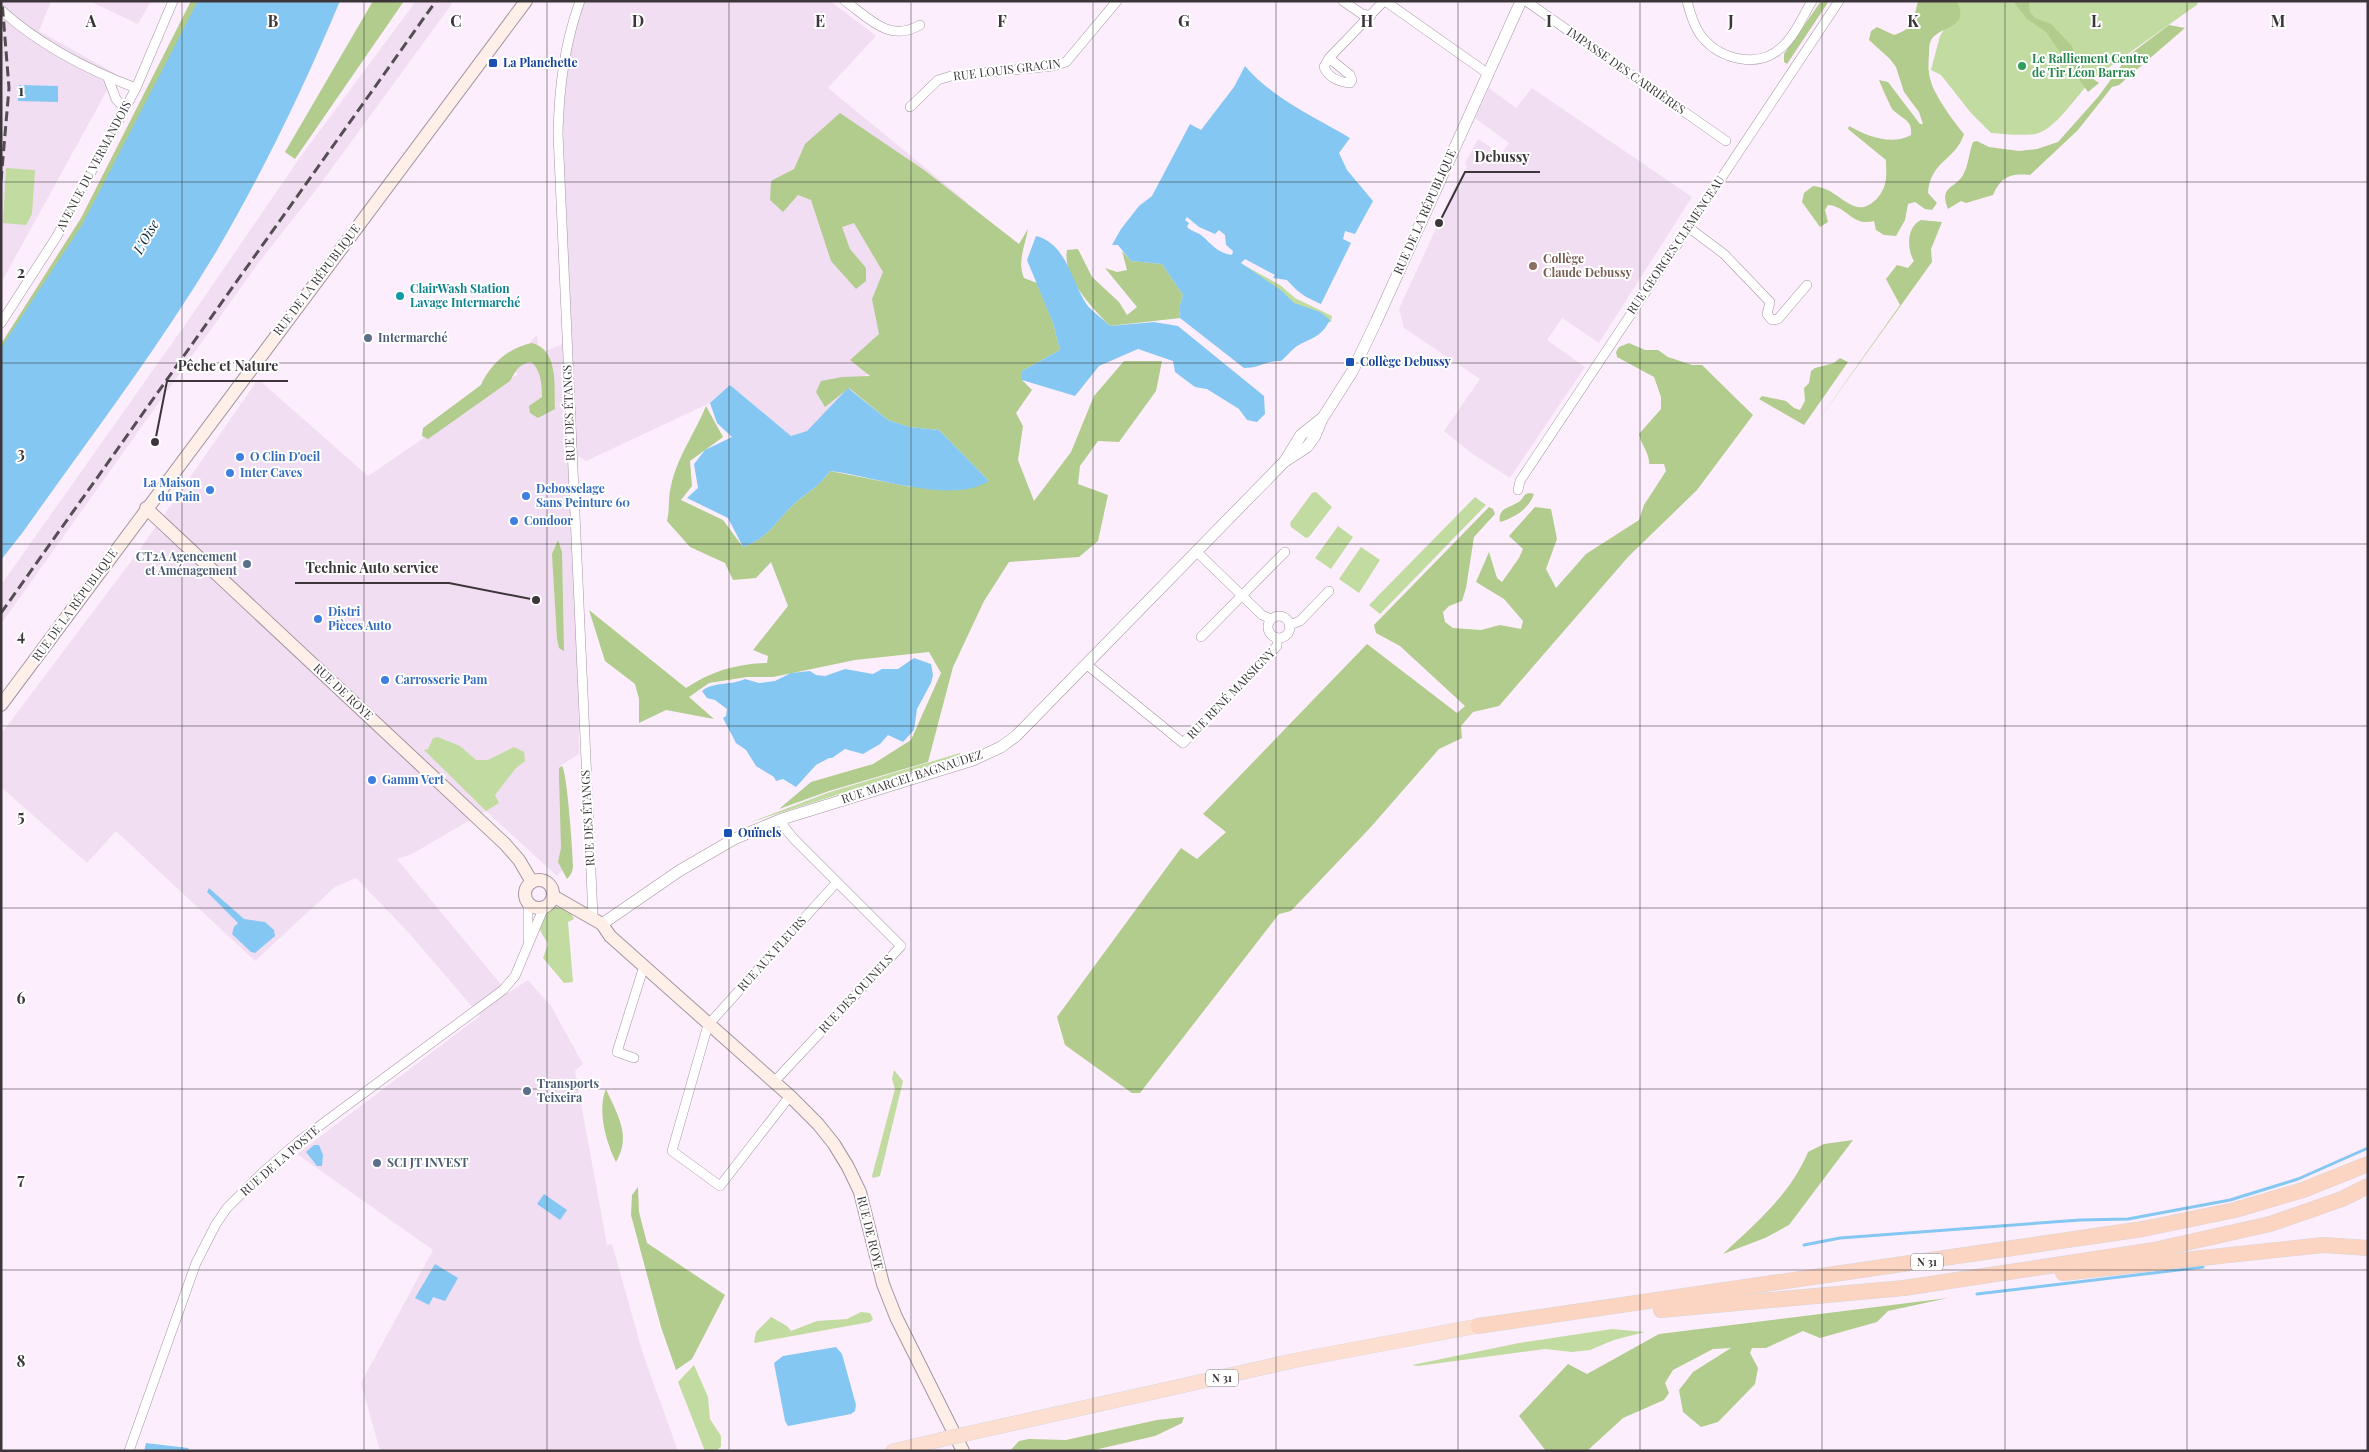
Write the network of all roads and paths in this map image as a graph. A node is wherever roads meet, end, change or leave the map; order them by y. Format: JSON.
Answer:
{"nodes":[{"id":1,"x":173,"y":1,"type":"edge"},
{"id":2,"x":526,"y":1,"type":"edge"},
{"id":3,"x":580,"y":1,"type":"edge"},
{"id":4,"x":845,"y":1,"type":"edge"},
{"id":5,"x":1117,"y":1,"type":"edge"},
{"id":6,"x":1344,"y":1,"type":"edge"},
{"id":7,"x":1384,"y":1,"type":"edge"},
{"id":8,"x":1521,"y":1,"type":"edge"},
{"id":9,"x":1526,"y":1,"type":"edge"},
{"id":10,"x":1687,"y":1,"type":"edge"},
{"id":11,"x":1812,"y":1,"type":"edge"},
{"id":12,"x":1839,"y":1,"type":"edge"},
{"id":13,"x":1,"y":10,"type":"edge"},
{"id":14,"x":1371,"y":16,"type":"junction"},
{"id":15,"x":920,"y":24,"type":"dead end"},
{"id":16,"x":1330,"y":58,"type":"dead end"},
{"id":17,"x":1487,"y":73,"type":"junction"},
{"id":18,"x":108,"y":78,"type":"junction"},
{"id":19,"x":136,"y":88,"type":"junction"},
{"id":20,"x":910,"y":107,"type":"dead end"},
{"id":21,"x":125,"y":109,"type":"junction"},
{"id":22,"x":1726,"y":142,"type":"dead end"},
{"id":23,"x":1688,"y":227,"type":"junction"},
{"id":24,"x":1807,"y":285,"type":"dead end"},
{"id":25,"x":1770,"y":302,"type":"junction"},
{"id":26,"x":1788,"y":306,"type":"junction"},
{"id":27,"x":1,"y":323,"type":"edge"},
{"id":28,"x":1518,"y":490,"type":"dead end"},
{"id":29,"x":1242,"y":505,"type":"joint"},
{"id":30,"x":146,"y":508,"type":"junction"},
{"id":31,"x":1196,"y":551,"type":"junction"},
{"id":32,"x":1285,"y":552,"type":"dead end"},
{"id":33,"x":1329,"y":591,"type":"dead end"},
{"id":34,"x":1242,"y":596,"type":"junction"},
{"id":35,"x":1271,"y":619,"type":"junction"},
{"id":36,"x":1289,"y":625,"type":"junction"},
{"id":37,"x":1201,"y":637,"type":"dead end"},
{"id":38,"x":1277,"y":638,"type":"junction"},
{"id":39,"x":1086,"y":664,"type":"junction"},
{"id":40,"x":1,"y":704,"type":"edge"},
{"id":41,"x":782,"y":819,"type":"junction"},
{"id":42,"x":532,"y":882,"type":"junction"},
{"id":43,"x":836,"y":882,"type":"junction"},
{"id":44,"x":553,"y":896,"type":"junction"},
{"id":45,"x":528,"y":902,"type":"junction"},
{"id":46,"x":544,"y":907,"type":"junction"},
{"id":47,"x":598,"y":921,"type":"junction"},
{"id":48,"x":527,"y":944,"type":"junction"},
{"id":49,"x":644,"y":966,"type":"junction"},
{"id":50,"x":708,"y":1025,"type":"junction"},
{"id":51,"x":634,"y":1058,"type":"dead end"},
{"id":52,"x":774,"y":1082,"type":"junction"},
{"id":53,"x":790,"y":1096,"type":"junction"},
{"id":54,"x":2367,"y":1164,"type":"edge"},
{"id":55,"x":2368,"y":1186,"type":"edge"},
{"id":56,"x":2368,"y":1248,"type":"edge"},
{"id":57,"x":1904,"y":1288,"type":"junction"},
{"id":58,"x":1478,"y":1326,"type":"junction"},
{"id":59,"x":129,"y":1451,"type":"edge"},
{"id":60,"x":893,"y":1451,"type":"edge"},
{"id":61,"x":963,"y":1451,"type":"edge"}],
"edges":[{"from":1,"to":19,"type":"street","name":"AVENUE DU VERMANDOIS"},
{"from":2,"to":30,"type":"main road","name":"RUE DE LA RÉPUBLIQUE"},
{"from":3,"to":47,"type":"street","name":"RUE DES ÉTANGS"},
{"from":4,"to":15,"type":"street"},
{"from":5,"to":20,"type":"street","name":"RUE LOUIS GRACIN"},
{"from":6,"to":14,"type":"street"},
{"from":7,"to":14,"type":"street"},
{"from":7,"to":17,"type":"street"},
{"from":8,"to":17,"type":"street","name":"RUE DE LA RÉPUBLIQUE"},
{"from":9,"to":22,"type":"street","name":"IMPASSE DES CARRIÈRES"},
{"from":10,"to":11,"type":"street"},
{"from":12,"to":23,"type":"street","name":"RUE GEORGES CLEMENCEAU"},
{"from":13,"to":18,"type":"street"},
{"from":14,"to":16,"type":"street"},
{"from":17,"to":29,"type":"street","name":"RUE DE LA RÉPUBLIQUE"},
{"from":18,"to":19,"type":"street"},
{"from":18,"to":21,"type":"street"},
{"from":19,"to":21,"type":"street","name":"AVENUE DU VERMANDOIS"},
{"from":21,"to":27,"type":"street","name":"AVENUE DU VERMANDOIS"},
{"from":23,"to":25,"type":"street"},
{"from":23,"to":28,"type":"street","name":"RUE GEORGES CLEMENCEAU"},
{"from":24,"to":26,"type":"street"},
{"from":25,"to":26,"type":"street"},
{"from":25,"to":26,"type":"street"},
{"from":29,"to":31,"type":"street","name":"RUE MARCEL BAGNAUDEZ"},
{"from":30,"to":40,"type":"main road","name":"RUE DE LA RÉPUBLIQUE"},
{"from":30,"to":42,"type":"main road","name":"RUE DE ROYE"},
{"from":31,"to":34,"type":"street"},
{"from":31,"to":39,"type":"street","name":"RUE MARCEL BAGNAUDEZ"},
{"from":32,"to":34,"type":"street"},
{"from":33,"to":36,"type":"street","name":"RUE RENÉ MARSIGNY"},
{"from":34,"to":35,"type":"street"},
{"from":34,"to":37,"type":"street"},
{"from":35,"to":36,"type":"street"},
{"from":35,"to":38,"type":"street","name":"RUE RENÉ MARSIGNY"},
{"from":36,"to":38,"type":"street","name":"RUE RENÉ MARSIGNY"},
{"from":38,"to":39,"type":"street","name":"RUE RENÉ MARSIGNY"},
{"from":39,"to":41,"type":"street","name":"RUE MARCEL BAGNAUDEZ"},
{"from":41,"to":43,"type":"street","name":"RUE DES OUINELS"},
{"from":41,"to":47,"type":"street","name":"RUE MARCEL BAGNAUDEZ"},
{"from":42,"to":44,"type":"main road"},
{"from":42,"to":45,"type":"main road"},
{"from":43,"to":50,"type":"street","name":"RUE AUX FLEURS"},
{"from":43,"to":52,"type":"street","name":"RUE DES OUINELS"},
{"from":44,"to":46,"type":"main road"},
{"from":44,"to":47,"type":"main road","name":"RUE DE ROYE"},
{"from":45,"to":46,"type":"main road"},
{"from":45,"to":48,"type":"street","name":"RUE DE LA POSTE"},
{"from":46,"to":48,"type":"street","name":"RUE DE LA POSTE"},
{"from":47,"to":49,"type":"main road","name":"RUE DE ROYE"},
{"from":48,"to":59,"type":"street","name":"RUE DE LA POSTE"},
{"from":49,"to":50,"type":"main road","name":"RUE DE ROYE"},
{"from":49,"to":51,"type":"street"},
{"from":50,"to":52,"type":"main road","name":"RUE DE ROYE"},
{"from":50,"to":53,"type":"street"},
{"from":52,"to":53,"type":"main road","name":"RUE DE ROYE"},
{"from":53,"to":61,"type":"main road","name":"RUE DE ROYE"},
{"from":54,"to":58,"type":"highway","number":"N 31"},
{"from":55,"to":57,"type":"highway","number":"N 31"},
{"from":56,"to":57,"type":"highway"},
{"from":57,"to":58,"type":"highway","number":"N 31"},
{"from":58,"to":60,"type":"main road","number":"N 31","bridge":true}]}
